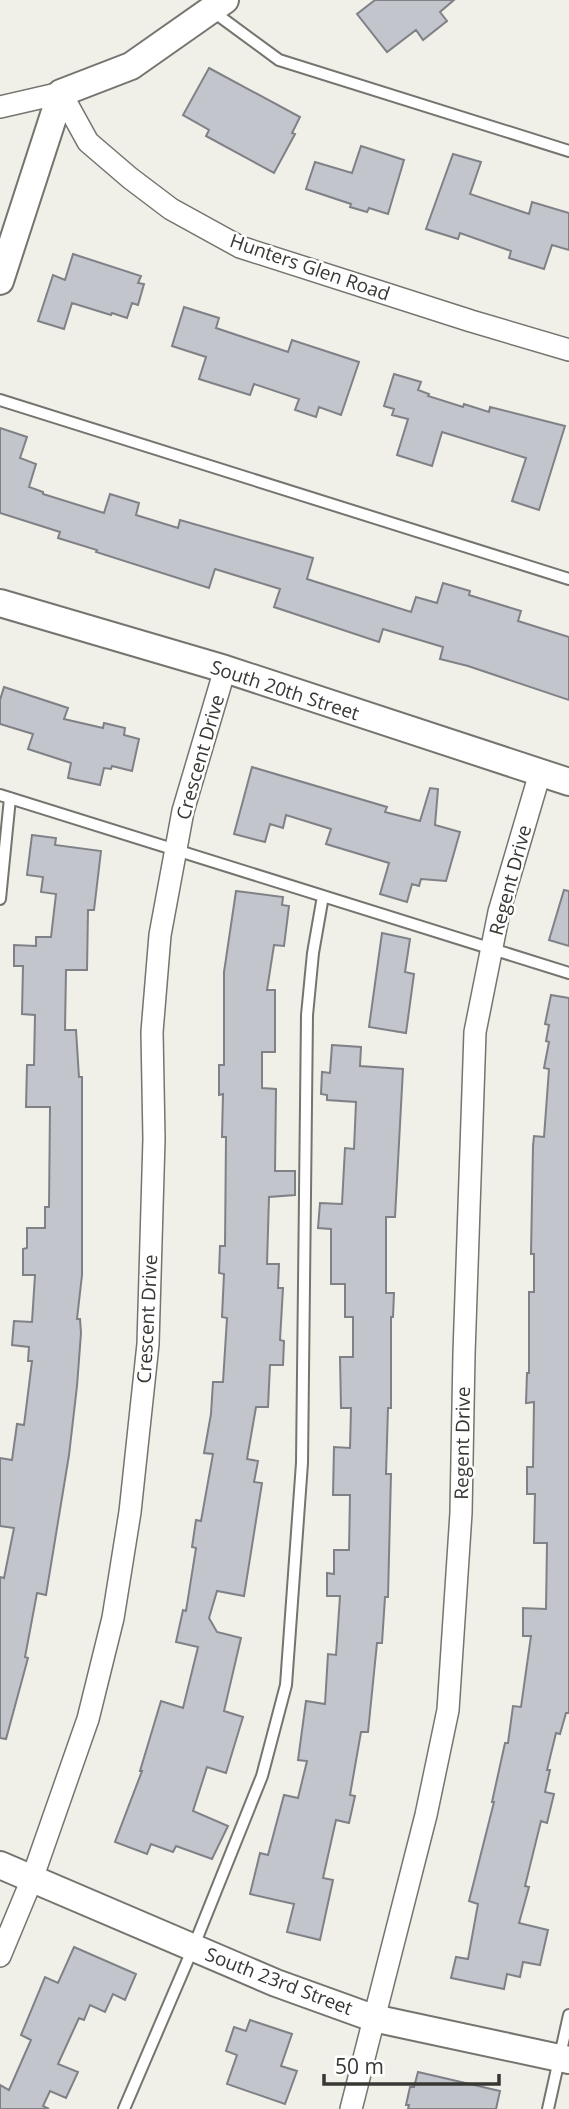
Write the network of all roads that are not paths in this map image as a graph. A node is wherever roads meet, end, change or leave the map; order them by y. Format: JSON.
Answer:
{"nodes":[{"id":1,"x":218,"y":5,"type":"edge"},
{"id":2,"x":61,"y":93,"type":"junction"},
{"id":3,"x":0,"y":107,"type":"edge"},
{"id":4,"x":569,"y":151,"type":"edge"},
{"id":5,"x":0,"y":281,"type":"edge"},
{"id":6,"x":569,"y":350,"type":"edge"},
{"id":7,"x":0,"y":400,"type":"edge"},
{"id":8,"x":569,"y":579,"type":"edge"},
{"id":9,"x":0,"y":603,"type":"edge"},
{"id":10,"x":225,"y":669,"type":"junction"},
{"id":11,"x":540,"y":773,"type":"junction"},
{"id":12,"x":569,"y":782,"type":"edge"},
{"id":13,"x":5,"y":796,"type":"edge"},
{"id":14,"x":176,"y":850,"type":"junction"},
{"id":15,"x":323,"y":896,"type":"junction"},
{"id":16,"x":0,"y":899,"type":"edge"},
{"id":17,"x":491,"y":949,"type":"junction"},
{"id":18,"x":569,"y":973,"type":"edge"},
{"id":19,"x":0,"y":1865,"type":"edge"},
{"id":20,"x":32,"y":1879,"type":"junction"},
{"id":21,"x":193,"y":1948,"type":"junction"},
{"id":22,"x":0,"y":1956,"type":"edge"},
{"id":23,"x":569,"y":2015,"type":"edge"},
{"id":24,"x":373,"y":2018,"type":"junction"},
{"id":25,"x":565,"y":2059,"type":"edge"},
{"id":26,"x":124,"y":2109,"type":"edge"},
{"id":27,"x":351,"y":2109,"type":"edge"},
{"id":28,"x":548,"y":2109,"type":"edge"}],
"edges":[{"from":1,"to":2,"type":"street"},
{"from":1,"to":4,"type":"lane"},
{"from":2,"to":3,"type":"street"},
{"from":2,"to":5,"type":"street"},
{"from":2,"to":6,"type":"street","name":"Hunters Glen Road"},
{"from":7,"to":8,"type":"lane"},
{"from":9,"to":10,"type":"street","name":"South 20th Street"},
{"from":10,"to":11,"type":"street","name":"South 20th Street"},
{"from":10,"to":14,"type":"street","name":"Crescent Drive"},
{"from":11,"to":12,"type":"street","name":"South 20th Street"},
{"from":11,"to":17,"type":"street","name":"Regent Drive"},
{"from":13,"to":14,"type":"lane"},
{"from":13,"to":16,"type":"lane"},
{"from":14,"to":15,"type":"lane"},
{"from":14,"to":20,"type":"street","name":"Crescent Drive"},
{"from":15,"to":17,"type":"lane"},
{"from":15,"to":21,"type":"lane"},
{"from":17,"to":18,"type":"lane"},
{"from":17,"to":24,"type":"street","name":"Regent Drive"},
{"from":19,"to":20,"type":"street","name":"South 23rd Street"},
{"from":20,"to":21,"type":"street","name":"South 23rd Street"},
{"from":20,"to":22,"type":"street","name":"Crescent Drive"},
{"from":21,"to":24,"type":"street","name":"South 23rd Street"},
{"from":21,"to":26,"type":"lane"},
{"from":23,"to":25,"type":"lane"},
{"from":24,"to":25,"type":"street","name":"South 23rd Street"},
{"from":24,"to":27,"type":"street","name":"Regent Drive"},
{"from":25,"to":28,"type":"lane"}]}
